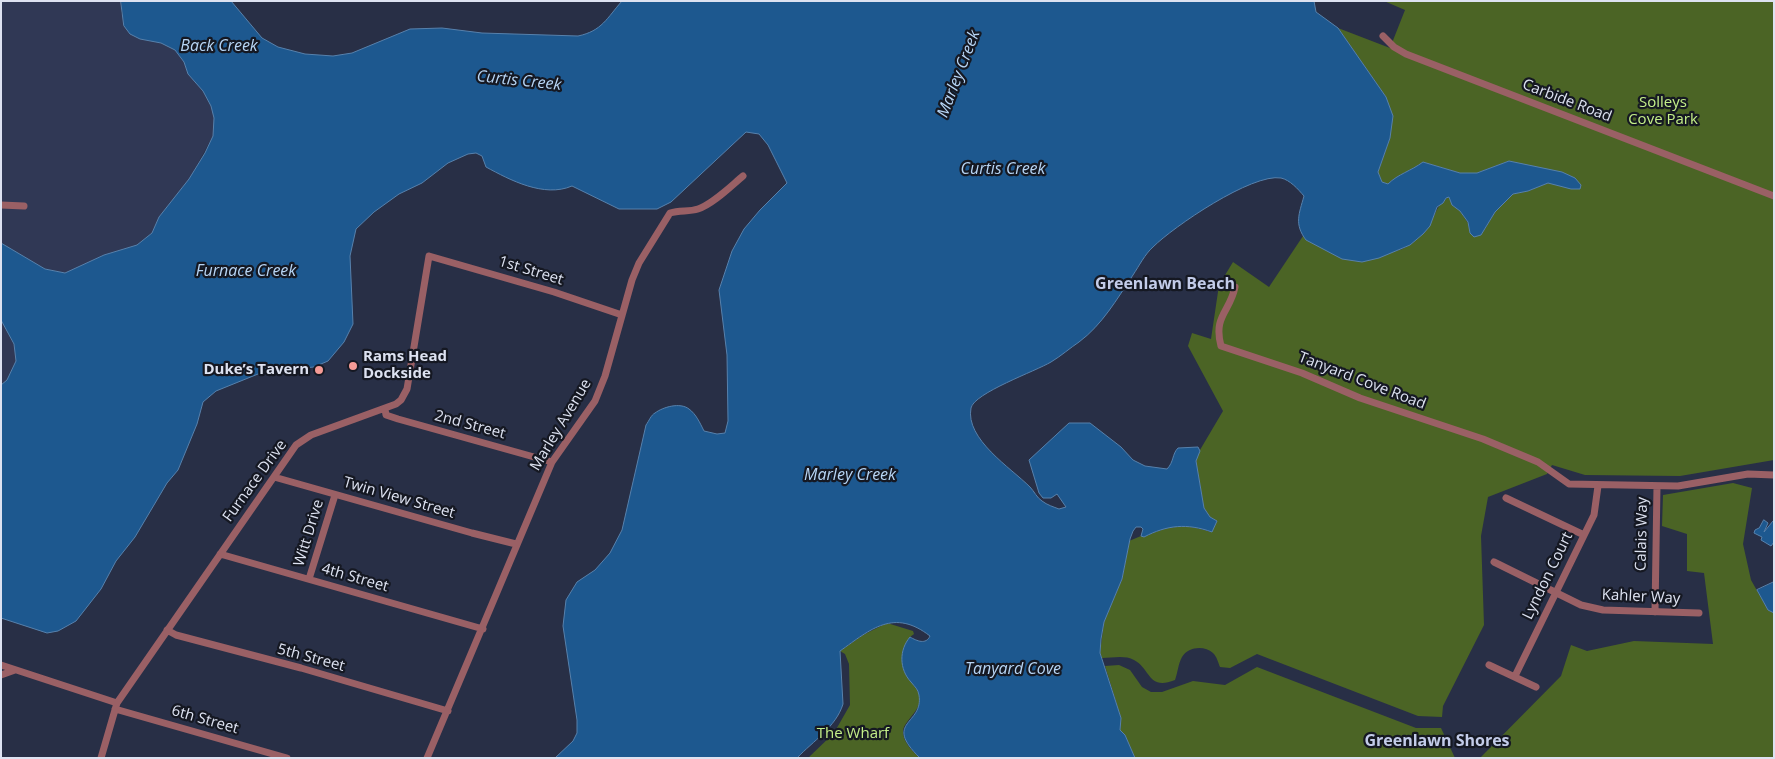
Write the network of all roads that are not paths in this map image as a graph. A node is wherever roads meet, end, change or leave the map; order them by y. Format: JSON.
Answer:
{"nodes":[{"id":1,"x":1383,"y":36,"type":"dead end"},
{"id":2,"x":744,"y":176,"type":"dead end"},
{"id":3,"x":1774,"y":196,"type":"edge"},
{"id":4,"x":1,"y":205,"type":"edge"},
{"id":5,"x":24,"y":206,"type":"dead end"},
{"id":6,"x":431,"y":255,"type":"joint"},
{"id":7,"x":1235,"y":287,"type":"dead end"},
{"id":8,"x":622,"y":315,"type":"junction"},
{"id":9,"x":385,"y":410,"type":"junction"},
{"id":10,"x":552,"y":462,"type":"junction"},
{"id":11,"x":1774,"y":475,"type":"edge"},
{"id":12,"x":274,"y":477,"type":"junction"},
{"id":13,"x":1598,"y":486,"type":"junction"},
{"id":14,"x":1657,"y":486,"type":"junction"},
{"id":15,"x":335,"y":495,"type":"junction"},
{"id":16,"x":1506,"y":498,"type":"dead end"},
{"id":17,"x":1584,"y":536,"type":"junction"},
{"id":18,"x":516,"y":544,"type":"junction"},
{"id":19,"x":220,"y":554,"type":"junction"},
{"id":20,"x":1494,"y":562,"type":"dead end"},
{"id":21,"x":309,"y":579,"type":"junction"},
{"id":22,"x":1556,"y":592,"type":"junction"},
{"id":23,"x":1655,"y":612,"type":"junction"},
{"id":24,"x":1699,"y":613,"type":"dead end"},
{"id":25,"x":482,"y":629,"type":"junction"},
{"id":26,"x":168,"y":630,"type":"junction"},
{"id":27,"x":1489,"y":664,"type":"dead end"},
{"id":28,"x":1,"y":665,"type":"edge"},
{"id":29,"x":15,"y":670,"type":"junction"},
{"id":30,"x":1,"y":675,"type":"edge"},
{"id":31,"x":1515,"y":676,"type":"junction"},
{"id":32,"x":1536,"y":687,"type":"dead end"},
{"id":33,"x":116,"y":706,"type":"junction"},
{"id":34,"x":448,"y":711,"type":"junction"},
{"id":35,"x":101,"y":758,"type":"edge"},
{"id":36,"x":287,"y":758,"type":"edge"},
{"id":37,"x":426,"y":758,"type":"edge"}],
"edges":[{"from":1,"to":3,"type":"street","name":"Carbide Road"},
{"from":2,"to":8,"type":"street","name":"Marley Avenue"},
{"from":4,"to":5,"type":"street"},
{"from":6,"to":8,"type":"street","name":"1st Street"},
{"from":6,"to":9,"type":"street","name":"Furnace Drive"},
{"from":7,"to":13,"type":"street","name":"Tanyard Cove Road"},
{"from":8,"to":10,"type":"street","name":"Marley Avenue"},
{"from":9,"to":10,"type":"street","name":"2nd Street"},
{"from":9,"to":12,"type":"street","name":"Furnace Drive"},
{"from":10,"to":18,"type":"street","name":"Marley Avenue"},
{"from":11,"to":14,"type":"street"},
{"from":12,"to":15,"type":"street","name":"Twin View Street"},
{"from":12,"to":19,"type":"street","name":"Furnace Drive"},
{"from":13,"to":14,"type":"street"},
{"from":13,"to":17,"type":"street","name":"Lyndon Court"},
{"from":14,"to":23,"type":"street","name":"Calais Way"},
{"from":15,"to":18,"type":"street","name":"Twin View Street"},
{"from":15,"to":21,"type":"street","name":"Witt Drive"},
{"from":16,"to":17,"type":"street"},
{"from":17,"to":22,"type":"street","name":"Lyndon Court"},
{"from":18,"to":25,"type":"street","name":"Marley Avenue"},
{"from":19,"to":21,"type":"street","name":"4th Street"},
{"from":19,"to":26,"type":"street","name":"Furnace Drive"},
{"from":20,"to":22,"type":"street","name":"Kahler Way"},
{"from":21,"to":25,"type":"street","name":"4th Street"},
{"from":22,"to":23,"type":"street","name":"Kahler Way"},
{"from":22,"to":31,"type":"street","name":"Lyndon Court"},
{"from":23,"to":24,"type":"street","name":"Kahler Way"},
{"from":25,"to":34,"type":"street","name":"Marley Avenue"},
{"from":26,"to":33,"type":"street","name":"Furnace Drive"},
{"from":26,"to":34,"type":"street","name":"5th Street"},
{"from":27,"to":31,"type":"street"},
{"from":28,"to":29,"type":"street","name":"6th Street"},
{"from":29,"to":30,"type":"street"},
{"from":29,"to":33,"type":"street","name":"6th Street"},
{"from":31,"to":32,"type":"street"},
{"from":33,"to":35,"type":"street","name":"Furnace Drive"},
{"from":33,"to":36,"type":"street","name":"6th Street"},
{"from":34,"to":37,"type":"street","name":"Marley Avenue"}]}
